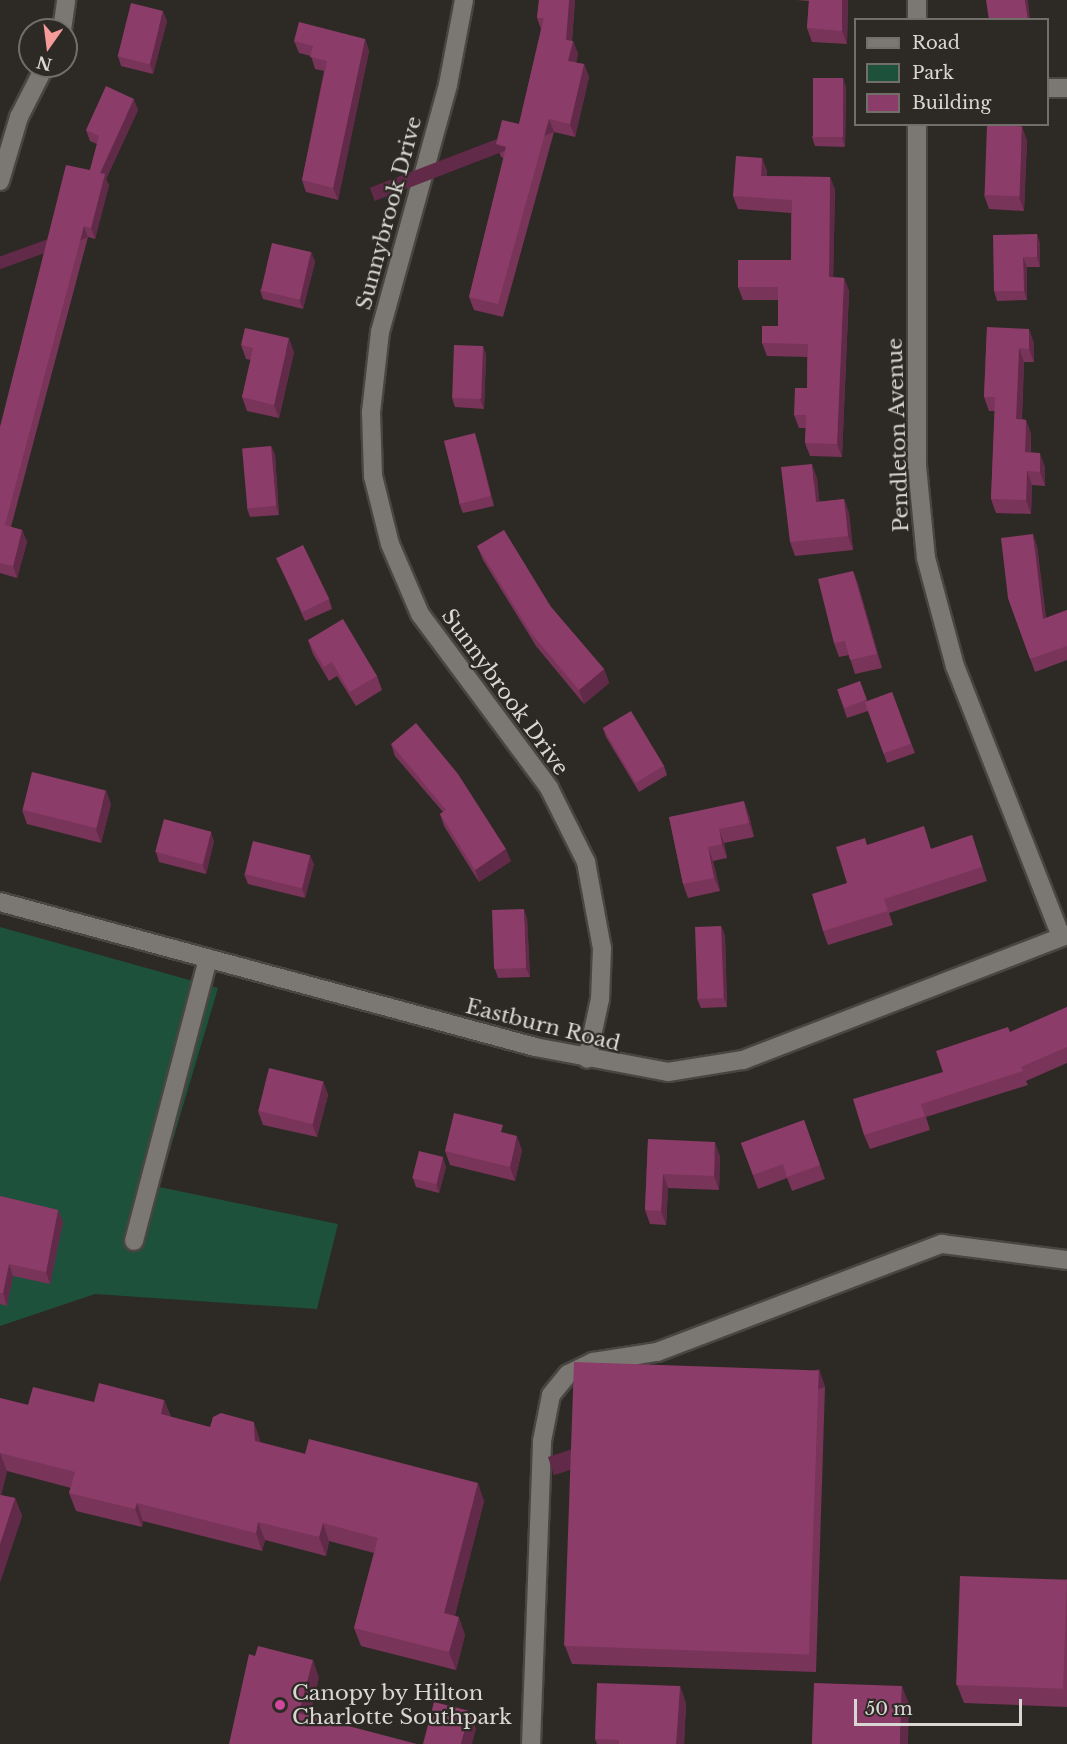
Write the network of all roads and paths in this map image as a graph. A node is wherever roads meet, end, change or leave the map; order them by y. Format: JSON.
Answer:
{"nodes":[{"id":1,"x":66,"y":0,"type":"edge"},
{"id":2,"x":464,"y":0,"type":"edge"},
{"id":3,"x":917,"y":0,"type":"edge"},
{"id":4,"x":64,"y":18,"type":"edge"},
{"id":5,"x":917,"y":18,"type":"edge"},
{"id":6,"x":39,"y":78,"type":"edge"},
{"id":7,"x":1049,"y":88,"type":"edge"},
{"id":8,"x":1067,"y":88,"type":"edge"},
{"id":9,"x":917,"y":126,"type":"edge"},
{"id":10,"x":0,"y":182,"type":"edge"},
{"id":11,"x":0,"y":902,"type":"edge"},
{"id":12,"x":1064,"y":936,"type":"edge"},
{"id":13,"x":208,"y":959,"type":"junction"},
{"id":14,"x":587,"y":1059,"type":"junction"},
{"id":15,"x":134,"y":1241,"type":"dead end"},
{"id":16,"x":1067,"y":1260,"type":"edge"},
{"id":17,"x":531,"y":1744,"type":"edge"}],
"edges":[{"from":1,"to":4,"type":"street"},
{"from":2,"to":14,"type":"street","name":"Sunnybrook Drive"},
{"from":3,"to":5,"type":"street"},
{"from":6,"to":10,"type":"street"},
{"from":7,"to":8,"type":"street"},
{"from":9,"to":12,"type":"street","name":"Pendleton Avenue"},
{"from":11,"to":13,"type":"street","name":"Eastburn Road"},
{"from":12,"to":14,"type":"street","name":"Eastburn Road"},
{"from":13,"to":14,"type":"street","name":"Eastburn Road"},
{"from":13,"to":15,"type":"street"},
{"from":16,"to":17,"type":"street"}]}
